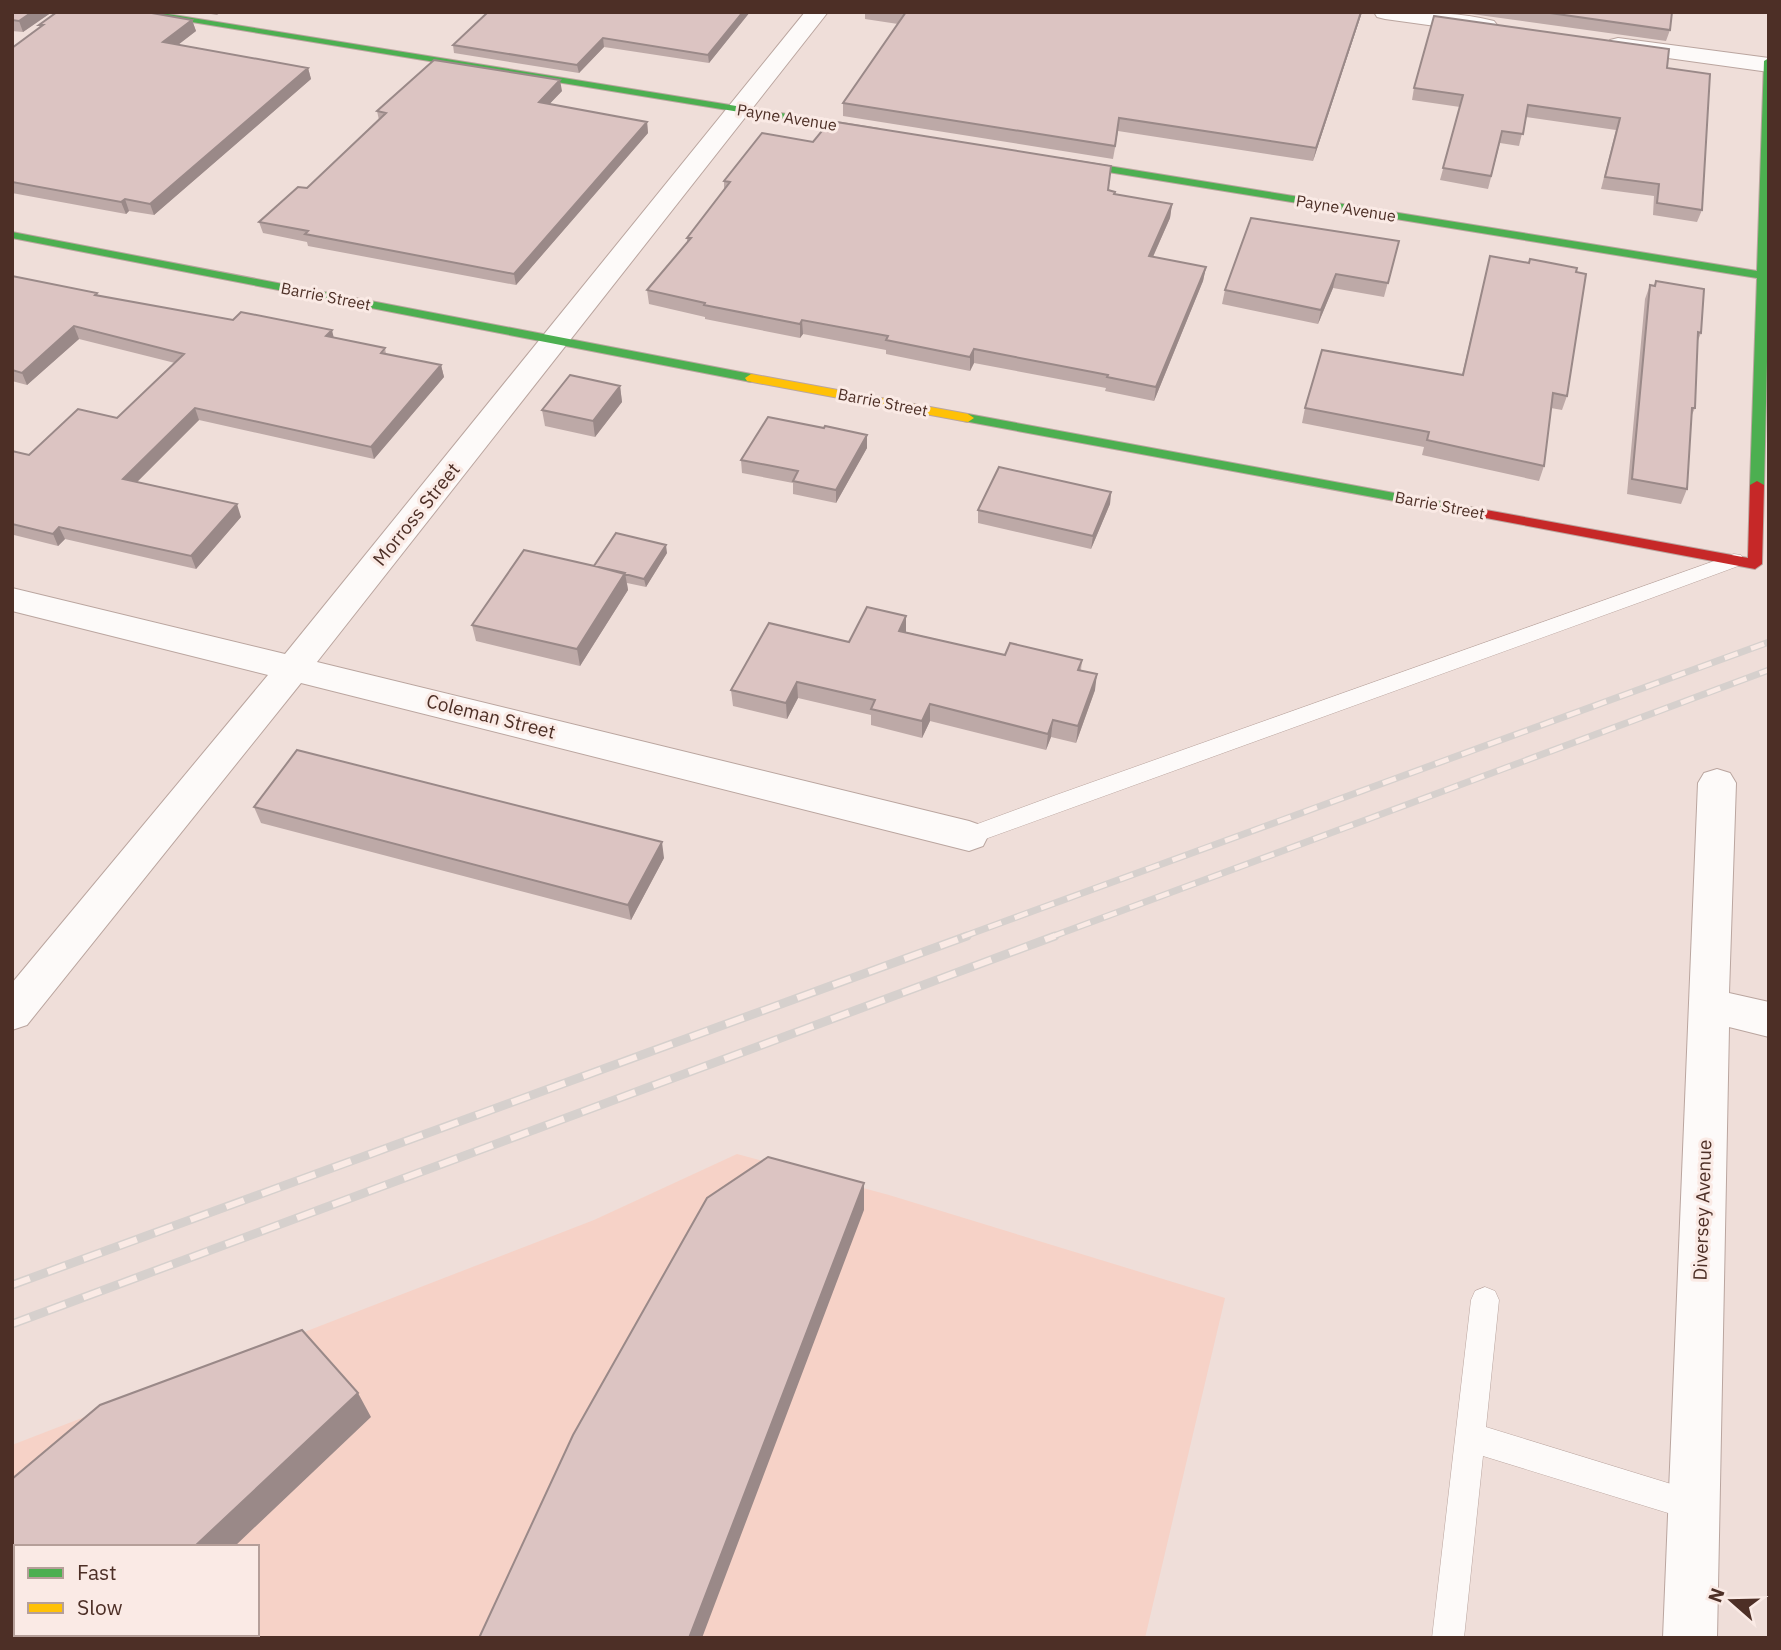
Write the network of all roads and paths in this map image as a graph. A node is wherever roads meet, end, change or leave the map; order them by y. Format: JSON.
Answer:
{"nodes":[{"id":1,"x":136,"y":12,"type":"edge"},
{"id":2,"x":817,"y":12,"type":"edge"},
{"id":3,"x":1385,"y":12,"type":"edge"},
{"id":4,"x":1508,"y":29,"type":"edge"},
{"id":5,"x":1591,"y":41,"type":"edge"},
{"id":6,"x":1769,"y":63,"type":"edge"},
{"id":7,"x":740,"y":110,"type":"junction"},
{"id":8,"x":890,"y":134,"type":"edge"},
{"id":9,"x":1040,"y":158,"type":"edge"},
{"id":10,"x":12,"y":235,"type":"edge"},
{"id":11,"x":1767,"y":276,"type":"edge"},
{"id":12,"x":554,"y":341,"type":"junction"},
{"id":13,"x":1744,"y":562,"type":"junction"},
{"id":14,"x":12,"y":599,"type":"edge"},
{"id":15,"x":292,"y":666,"type":"junction"},
{"id":16,"x":1717,"y":783,"type":"dead end"},
{"id":17,"x":969,"y":836,"type":"joint"},
{"id":18,"x":1708,"y":1005,"type":"junction"},
{"id":19,"x":12,"y":1013,"type":"edge"},
{"id":20,"x":1769,"y":1020,"type":"edge"},
{"id":21,"x":1485,"y":1300,"type":"dead end"},
{"id":22,"x":1470,"y":1437,"type":"junction"},
{"id":23,"x":1694,"y":1506,"type":"junction"},
{"id":24,"x":1448,"y":1638,"type":"edge"},
{"id":25,"x":1690,"y":1638,"type":"edge"}],
"edges":[{"from":1,"to":7,"type":"street","name":"Payne Avenue"},
{"from":2,"to":7,"type":"street","name":"Morross Street"},
{"from":3,"to":4,"type":"street"},
{"from":5,"to":6,"type":"street"},
{"from":6,"to":11,"type":"street"},
{"from":7,"to":8,"type":"street","name":"Payne Avenue"},
{"from":7,"to":12,"type":"street","name":"Morross Street"},
{"from":9,"to":11,"type":"street","name":"Payne Avenue"},
{"from":10,"to":12,"type":"street","name":"Barrie Street"},
{"from":11,"to":13,"type":"street"},
{"from":12,"to":13,"type":"street","name":"Barrie Street"},
{"from":12,"to":15,"type":"street","name":"Morross Street"},
{"from":13,"to":17,"type":"lane"},
{"from":14,"to":15,"type":"street","name":"Coleman Street"},
{"from":15,"to":17,"type":"street","name":"Coleman Street"},
{"from":15,"to":19,"type":"street","name":"Morross Street"},
{"from":16,"to":18,"type":"street","name":"Diversey Avenue"},
{"from":18,"to":20,"type":"street"},
{"from":18,"to":23,"type":"street","name":"Diversey Avenue"},
{"from":21,"to":22,"type":"lane"},
{"from":22,"to":23,"type":"lane"},
{"from":22,"to":24,"type":"lane"},
{"from":23,"to":25,"type":"street","name":"Diversey Avenue"}]}
